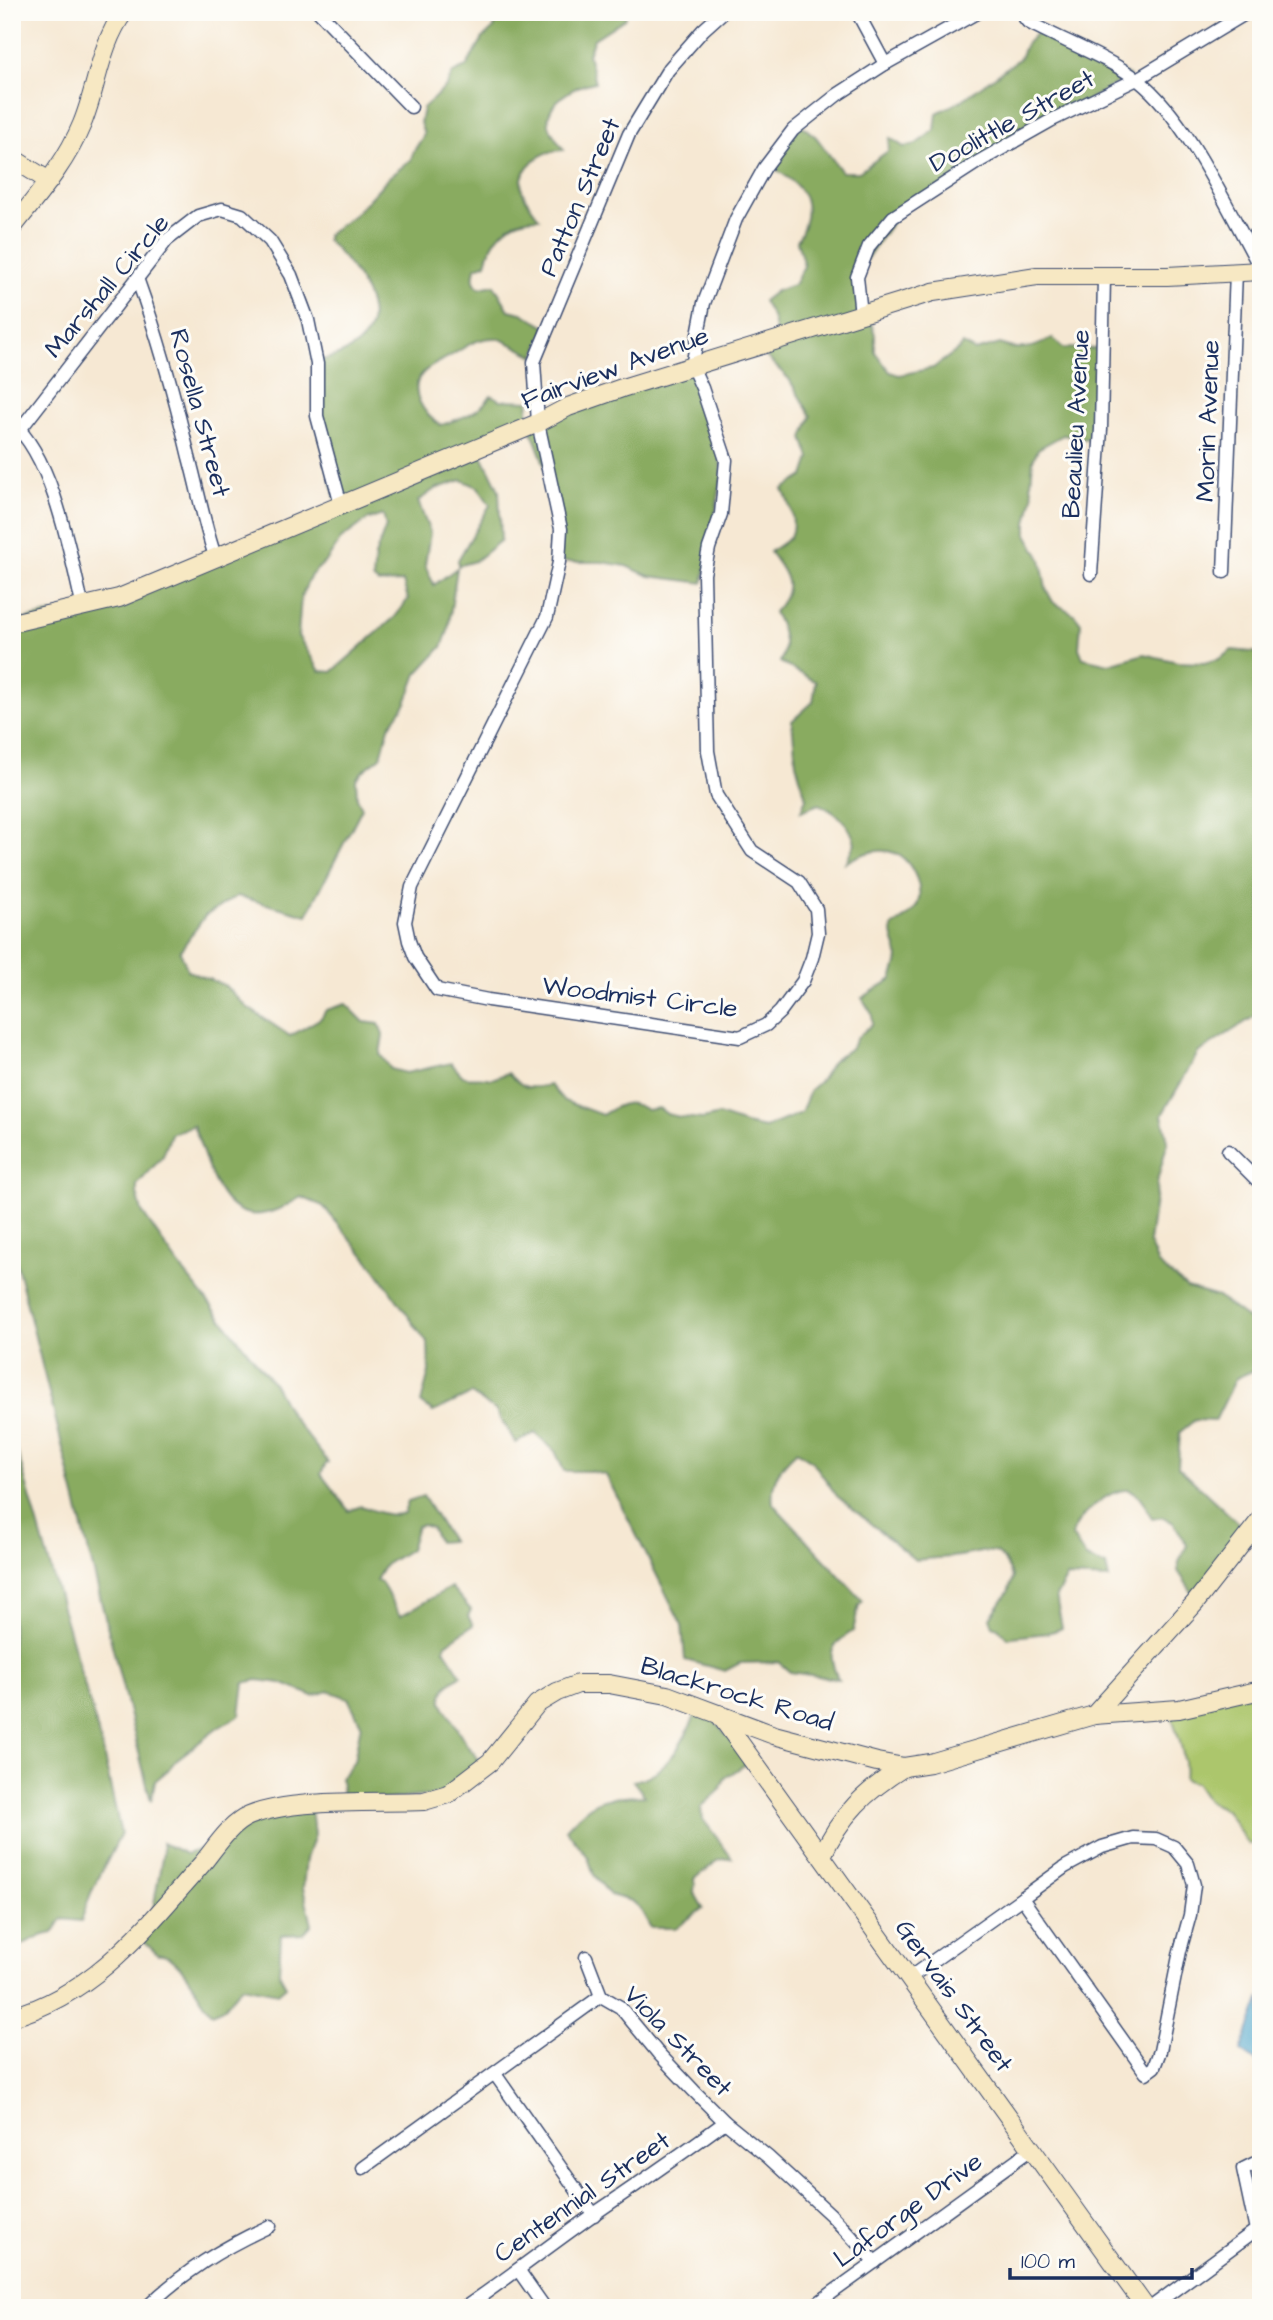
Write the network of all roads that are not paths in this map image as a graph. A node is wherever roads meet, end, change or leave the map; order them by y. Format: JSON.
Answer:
{"nodes":[{"id":1,"x":124,"y":12,"type":"edge"},
{"id":2,"x":319,"y":12,"type":"edge"},
{"id":3,"x":723,"y":12,"type":"edge"},
{"id":4,"x":857,"y":12,"type":"edge"},
{"id":5,"x":978,"y":12,"type":"edge"},
{"id":6,"x":1020,"y":12,"type":"edge"},
{"id":7,"x":1248,"y":12,"type":"edge"},
{"id":8,"x":885,"y":64,"type":"junction"},
{"id":9,"x":1137,"y":79,"type":"junction"},
{"id":10,"x":411,"y":107,"type":"dead end"},
{"id":11,"x":12,"y":158,"type":"edge"},
{"id":12,"x":49,"y":181,"type":"junction"},
{"id":13,"x":12,"y":228,"type":"edge"},
{"id":14,"x":1261,"y":270,"type":"edge"},
{"id":15,"x":1236,"y":272,"type":"junction"},
{"id":16,"x":1104,"y":277,"type":"junction"},
{"id":17,"x":138,"y":281,"type":"junction"},
{"id":18,"x":861,"y":314,"type":"junction"},
{"id":19,"x":692,"y":366,"type":"junction"},
{"id":20,"x":538,"y":423,"type":"junction"},
{"id":21,"x":15,"y":431,"type":"edge"},
{"id":22,"x":341,"y":505,"type":"junction"},
{"id":23,"x":215,"y":556,"type":"junction"},
{"id":24,"x":1224,"y":572,"type":"dead end"},
{"id":25,"x":1091,"y":574,"type":"dead end"},
{"id":26,"x":83,"y":608,"type":"junction"},
{"id":27,"x":12,"y":622,"type":"edge"},
{"id":28,"x":1228,"y":1151,"type":"dead end"},
{"id":29,"x":1261,"y":1184,"type":"edge"},
{"id":30,"x":1261,"y":1519,"type":"edge"},
{"id":31,"x":1261,"y":1690,"type":"edge"},
{"id":32,"x":719,"y":1714,"type":"junction"},
{"id":33,"x":1094,"y":1716,"type":"junction"},
{"id":34,"x":904,"y":1767,"type":"junction"},
{"id":35,"x":822,"y":1856,"type":"junction"},
{"id":36,"x":1022,"y":1898,"type":"junction"},
{"id":37,"x":586,"y":1956,"type":"dead end"},
{"id":38,"x":909,"y":1978,"type":"junction"},
{"id":39,"x":601,"y":1996,"type":"junction"},
{"id":40,"x":12,"y":2017,"type":"edge"},
{"id":41,"x":495,"y":2074,"type":"junction"},
{"id":42,"x":725,"y":2122,"type":"junction"},
{"id":43,"x":1030,"y":2150,"type":"junction"},
{"id":44,"x":1261,"y":2160,"type":"edge"},
{"id":45,"x":363,"y":2168,"type":"dead end"},
{"id":46,"x":594,"y":2214,"type":"junction"},
{"id":47,"x":270,"y":2226,"type":"dead end"},
{"id":48,"x":1258,"y":2230,"type":"edge"},
{"id":49,"x":874,"y":2262,"type":"junction"},
{"id":50,"x":519,"y":2271,"type":"junction"},
{"id":51,"x":146,"y":2308,"type":"edge"},
{"id":52,"x":464,"y":2308,"type":"edge"},
{"id":53,"x":545,"y":2308,"type":"edge"},
{"id":54,"x":811,"y":2308,"type":"edge"},
{"id":55,"x":1148,"y":2308,"type":"edge"}],
"edges":[{"from":1,"to":12,"type":"street"},
{"from":2,"to":10,"type":"street"},
{"from":3,"to":20,"type":"street","name":"Patton Street"},
{"from":4,"to":8,"type":"street"},
{"from":5,"to":8,"type":"street"},
{"from":6,"to":9,"type":"street"},
{"from":7,"to":9,"type":"street","name":"Doolittle Street"},
{"from":8,"to":19,"type":"street"},
{"from":9,"to":14,"type":"street"},
{"from":9,"to":18,"type":"street","name":"Doolittle Street"},
{"from":11,"to":12,"type":"street"},
{"from":12,"to":13,"type":"street"},
{"from":14,"to":15,"type":"street","name":"Fairview Avenue"},
{"from":15,"to":16,"type":"street","name":"Fairview Avenue"},
{"from":15,"to":24,"type":"street","name":"Morin Avenue"},
{"from":16,"to":18,"type":"street","name":"Fairview Avenue"},
{"from":16,"to":25,"type":"street","name":"Beaulieu Avenue"},
{"from":17,"to":21,"type":"street","name":"Marshall Circle"},
{"from":17,"to":22,"type":"street","name":"Marshall Circle"},
{"from":17,"to":23,"type":"street","name":"Rosella Street"},
{"from":18,"to":19,"type":"street","name":"Fairview Avenue"},
{"from":19,"to":20,"type":"street","name":"Fairview Avenue"},
{"from":19,"to":20,"type":"street","name":"Woodmist Circle"},
{"from":20,"to":22,"type":"street","name":"Fairview Avenue"},
{"from":21,"to":26,"type":"street"},
{"from":22,"to":23,"type":"street","name":"Fairview Avenue"},
{"from":23,"to":26,"type":"street","name":"Fairview Avenue"},
{"from":26,"to":27,"type":"street","name":"Fairview Avenue"},
{"from":28,"to":29,"type":"street"},
{"from":30,"to":33,"type":"street"},
{"from":31,"to":33,"type":"street","name":"Blackrock Road"},
{"from":32,"to":34,"type":"street","name":"Blackrock Road"},
{"from":32,"to":35,"type":"street","name":"Gervais Street"},
{"from":32,"to":40,"type":"street","name":"Blackrock Road"},
{"from":33,"to":34,"type":"street","name":"Blackrock Road"},
{"from":34,"to":35,"type":"street"},
{"from":35,"to":38,"type":"street","name":"Gervais Street"},
{"from":36,"to":36,"type":"street"},
{"from":36,"to":38,"type":"street"},
{"from":37,"to":39,"type":"street"},
{"from":38,"to":43,"type":"street","name":"Gervais Street"},
{"from":39,"to":41,"type":"street","name":"Viola Street"},
{"from":39,"to":42,"type":"street","name":"Viola Street"},
{"from":41,"to":45,"type":"street","name":"Viola Street"},
{"from":41,"to":46,"type":"street"},
{"from":42,"to":46,"type":"street","name":"Centennial Street"},
{"from":42,"to":49,"type":"street","name":"Viola Street"},
{"from":43,"to":49,"type":"street","name":"Laforge Drive"},
{"from":43,"to":55,"type":"street","name":"Gervais Street"},
{"from":44,"to":48,"type":"street"},
{"from":46,"to":50,"type":"street","name":"Centennial Street"},
{"from":47,"to":51,"type":"street"},
{"from":48,"to":55,"type":"street"},
{"from":49,"to":54,"type":"street","name":"Laforge Drive"},
{"from":50,"to":52,"type":"street","name":"Centennial Street"},
{"from":50,"to":53,"type":"street"}]}
